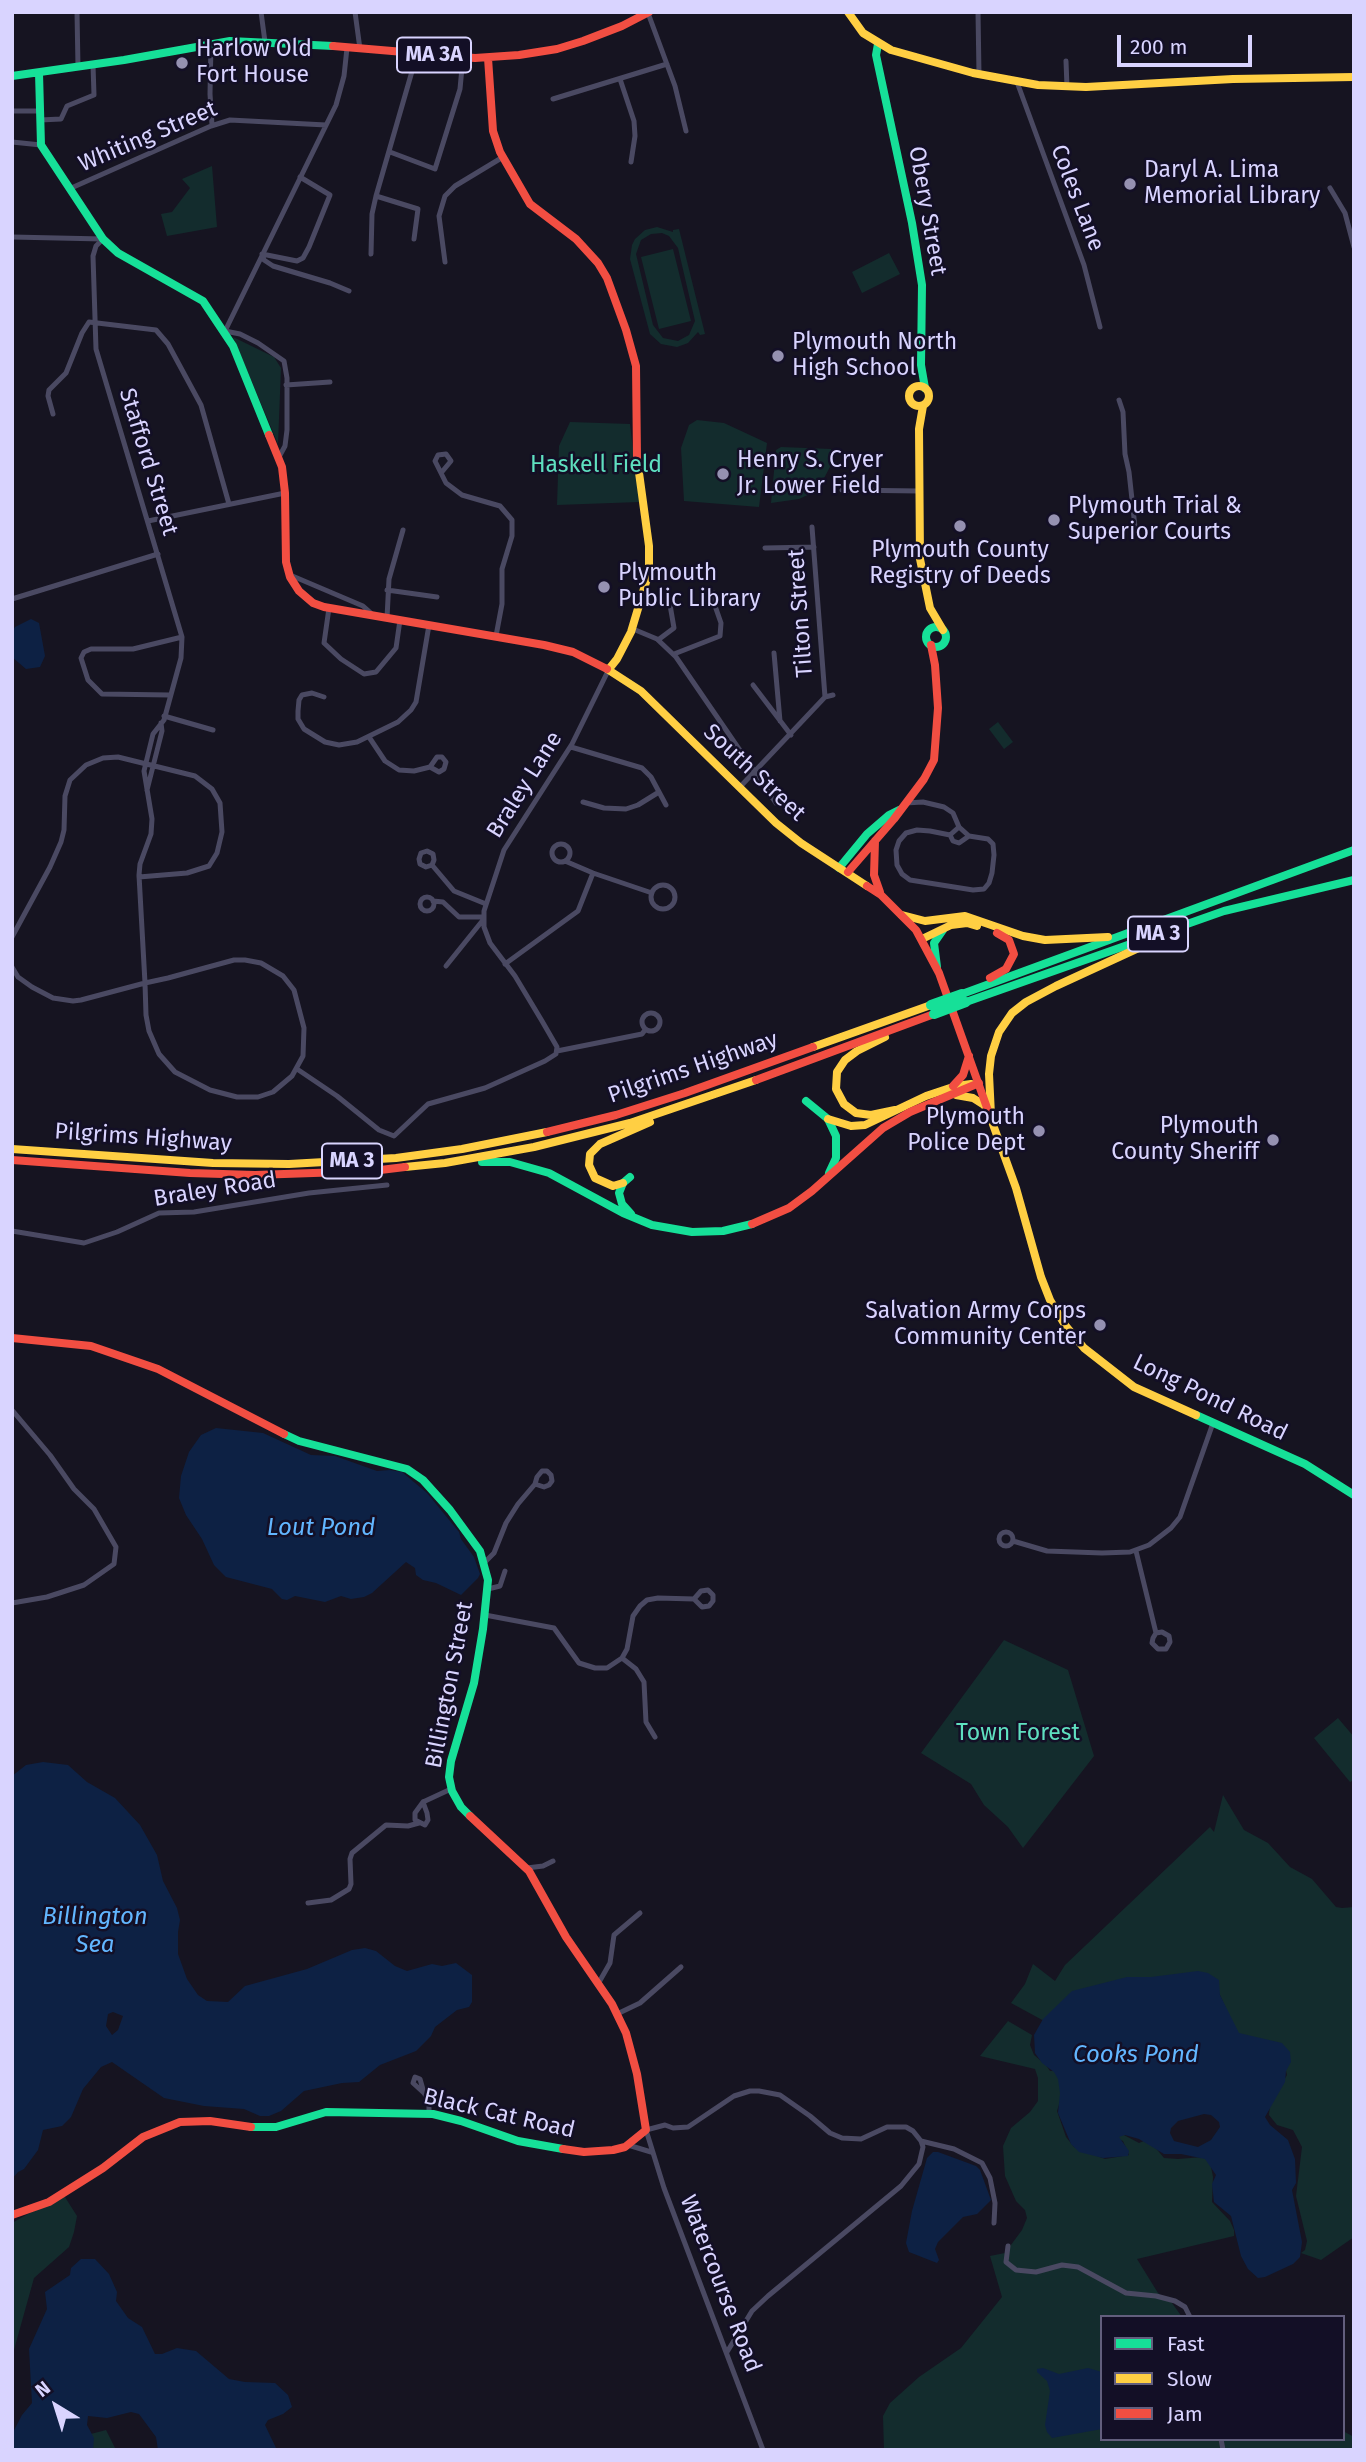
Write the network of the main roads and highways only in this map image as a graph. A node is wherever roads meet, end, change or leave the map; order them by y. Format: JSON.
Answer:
{"nodes":[{"id":1,"x":648,"y":12,"type":"edge"},
{"id":2,"x":848,"y":12,"type":"edge"},
{"id":3,"x":883,"y":46,"type":"junction"},
{"id":4,"x":488,"y":58,"type":"junction"},
{"id":5,"x":39,"y":73,"type":"junction"},
{"id":6,"x":12,"y":76,"type":"edge"},
{"id":7,"x":1354,"y":77,"type":"edge"},
{"id":8,"x":920,"y":388,"type":"junction"},
{"id":9,"x":918,"y":405,"type":"junction"},
{"id":10,"x":930,"y":608,"type":"junction"},
{"id":11,"x":943,"y":630,"type":"junction"},
{"id":12,"x":928,"y":631,"type":"junction"},
{"id":13,"x":935,"y":646,"type":"junction"},
{"id":14,"x":608,"y":669,"type":"junction"},
{"id":15,"x":902,"y":806,"type":"junction"},
{"id":16,"x":875,"y":841,"type":"junction"},
{"id":17,"x":1354,"y":850,"type":"edge"},
{"id":18,"x":843,"y":870,"type":"junction"},
{"id":19,"x":1354,"y":880,"type":"edge"},
{"id":20,"x":881,"y":895,"type":"junction"},
{"id":21,"x":1224,"y":911,"type":"junction"},
{"id":22,"x":902,"y":915,"type":"junction"},
{"id":23,"x":933,"y":920,"type":"junction"},
{"id":24,"x":949,"y":925,"type":"junction"},
{"id":25,"x":1125,"y":934,"type":"junction"},
{"id":26,"x":922,"y":939,"type":"junction"},
{"id":27,"x":937,"y":967,"type":"junction"},
{"id":28,"x":964,"y":998,"type":"junction"},
{"id":29,"x":932,"y":1010,"type":"junction"},
{"id":30,"x":914,"y":1021,"type":"junction"},
{"id":31,"x":969,"y":1056,"type":"junction"},
{"id":32,"x":979,"y":1083,"type":"junction"},
{"id":33,"x":728,"y":1090,"type":"junction"},
{"id":34,"x":949,"y":1092,"type":"junction"},
{"id":35,"x":806,"y":1101,"type":"dead end"},
{"id":36,"x":895,"y":1110,"type":"junction"},
{"id":37,"x":991,"y":1115,"type":"junction"},
{"id":38,"x":828,"y":1119,"type":"junction"},
{"id":39,"x":12,"y":1149,"type":"edge"},
{"id":40,"x":12,"y":1160,"type":"edge"},
{"id":41,"x":435,"y":1164,"type":"junction"},
{"id":42,"x":823,"y":1182,"type":"junction"},
{"id":43,"x":640,"y":1220,"type":"junction"},
{"id":44,"x":12,"y":1338,"type":"edge"},
{"id":45,"x":1354,"y":1495,"type":"edge"},
{"id":46,"x":646,"y":2130,"type":"joint"},
{"id":47,"x":12,"y":2215,"type":"edge"}],
"edges":[{"from":1,"to":4,"type":"main road","number":"MA 3A"},
{"from":2,"to":3,"type":"main road"},
{"from":3,"to":7,"type":"main road"},
{"from":3,"to":8,"type":"main road","name":"Obery Street"},
{"from":4,"to":5,"type":"main road","number":"MA 3A"},
{"from":4,"to":14,"type":"main road"},
{"from":5,"to":6,"type":"main road","number":"MA 3A"},
{"from":5,"to":14,"type":"main road","name":"South Street"},
{"from":8,"to":9,"type":"main road","name":"Obery Street"},
{"from":8,"to":9,"type":"main road","name":"Obery Street"},
{"from":9,"to":10,"type":"main road","name":"Obery Street"},
{"from":10,"to":11,"type":"main road","name":"Obery Street"},
{"from":10,"to":12,"type":"main road","name":"Obery Street"},
{"from":11,"to":12,"type":"main road"},
{"from":11,"to":13,"type":"main road","name":"Obery Street"},
{"from":12,"to":13,"type":"main road","name":"Obery Street"},
{"from":13,"to":15,"type":"main road","name":"Obery Street"},
{"from":14,"to":18,"type":"main road","name":"South Street"},
{"from":15,"to":16,"type":"main road","name":"Obery Street"},
{"from":15,"to":18,"type":"main road","name":"Obery Street"},
{"from":16,"to":18,"type":"main road","name":"Obery Street"},
{"from":16,"to":20,"type":"main road"},
{"from":17,"to":25,"type":"main road","name":"Pilgrims Highway","number":"MA 3"},
{"from":18,"to":20,"type":"main road","name":"South Street"},
{"from":19,"to":21,"type":"main road","name":"Pilgrims Highway","number":"MA 3"},
{"from":20,"to":22,"type":"main road","name":"South Street"},
{"from":21,"to":28,"type":"main road","name":"Pilgrims Highway","number":"MA 3"},
{"from":21,"to":37,"type":"main road"},
{"from":22,"to":23,"type":"main road"},
{"from":22,"to":26,"type":"main road","name":"South Street"},
{"from":23,"to":25,"type":"main road"},
{"from":23,"to":26,"type":"main road"},
{"from":24,"to":26,"type":"main road"},
{"from":24,"to":27,"type":"main road"},
{"from":24,"to":28,"type":"main road"},
{"from":25,"to":28,"type":"main road","name":"Pilgrims Highway","number":"MA 3"},
{"from":26,"to":27,"type":"main road","name":"South Street"},
{"from":27,"to":31,"type":"main road","name":"South Street"},
{"from":28,"to":29,"type":"main road","name":"Pilgrims Highway","number":"MA 3","bridge":true},
{"from":29,"to":30,"type":"main road","name":"Pilgrims Highway","number":"MA 3"},
{"from":29,"to":39,"type":"main road","name":"Pilgrims Highway","number":"MA 3"},
{"from":30,"to":33,"type":"main road","name":"Pilgrims Highway","number":"MA 3"},
{"from":30,"to":36,"type":"main road"},
{"from":31,"to":32,"type":"main road","name":"South Street"},
{"from":31,"to":34,"type":"main road"},
{"from":32,"to":34,"type":"main road"},
{"from":32,"to":37,"type":"main road","name":"Long Pond Road"},
{"from":33,"to":41,"type":"main road","name":"Pilgrims Highway","number":"MA 3"},
{"from":33,"to":43,"type":"main road"},
{"from":34,"to":36,"type":"main road"},
{"from":34,"to":37,"type":"main road"},
{"from":34,"to":42,"type":"main road"},
{"from":35,"to":38,"type":"main road"},
{"from":36,"to":38,"type":"main road"},
{"from":37,"to":45,"type":"main road","name":"Long Pond Road"},
{"from":38,"to":42,"type":"main road"},
{"from":40,"to":41,"type":"main road","name":"Pilgrims Highway","number":"MA 3"},
{"from":41,"to":43,"type":"main road"},
{"from":42,"to":43,"type":"main road"},
{"from":44,"to":46,"type":"main road","name":"Billington Street"},
{"from":46,"to":47,"type":"main road","name":"Black Cat Road"}]}
